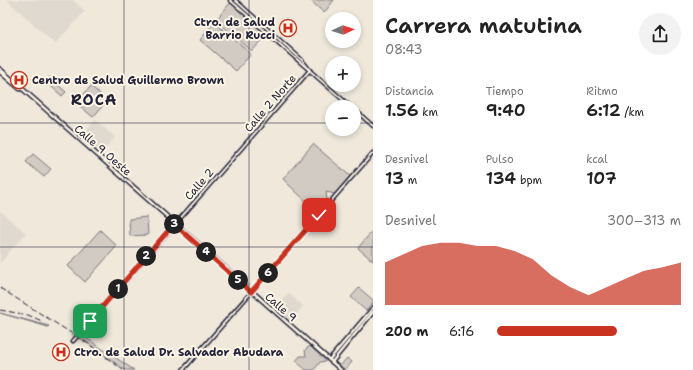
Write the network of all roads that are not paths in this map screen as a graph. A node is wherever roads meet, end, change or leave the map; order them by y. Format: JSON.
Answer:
{"nodes":[{"id":1,"x":230,"y":0,"type":"edge"},
{"id":2,"x":235,"y":0,"type":"edge"},
{"id":3,"x":310,"y":70,"type":"junction"},
{"id":4,"x":0,"y":71,"type":"edge"},
{"id":5,"x":343,"y":100,"type":"edge"},
{"id":6,"x":361,"y":116,"type":"edge"},
{"id":7,"x":373,"y":126,"type":"edge"},
{"id":8,"x":242,"y":147,"type":"joint"},
{"id":9,"x":373,"y":153,"type":"edge"},
{"id":10,"x":174,"y":224,"type":"junction"},
{"id":11,"x":251,"y":292,"type":"junction"},
{"id":12,"x":373,"y":308,"type":"edge"},
{"id":13,"x":373,"y":312,"type":"edge"},
{"id":14,"x":72,"y":341,"type":"dead end"},
{"id":15,"x":330,"y":361,"type":"junction"},
{"id":16,"x":183,"y":370,"type":"edge"},
{"id":17,"x":341,"y":370,"type":"edge"}],
"edges":[{"from":1,"to":3,"type":"street"},
{"from":2,"to":3,"type":"street"},
{"from":3,"to":5,"type":"street"},
{"from":3,"to":8,"type":"street","name":"Calle 2 Norte"},
{"from":4,"to":10,"type":"main road","name":"Calle 9 Oeste"},
{"from":6,"to":7,"type":"street"},
{"from":8,"to":10,"type":"street","name":"Calle 2"},
{"from":9,"to":11,"type":"street"},
{"from":10,"to":11,"type":"main road","name":"Calle 9"},
{"from":10,"to":14,"type":"street","name":"Calle 2"},
{"from":11,"to":15,"type":"main road","name":"Calle 9"},
{"from":11,"to":16,"type":"street"},
{"from":12,"to":15,"type":"main road"},
{"from":13,"to":15,"type":"main road"},
{"from":15,"to":17,"type":"main road","name":"Calle 9"}]}
